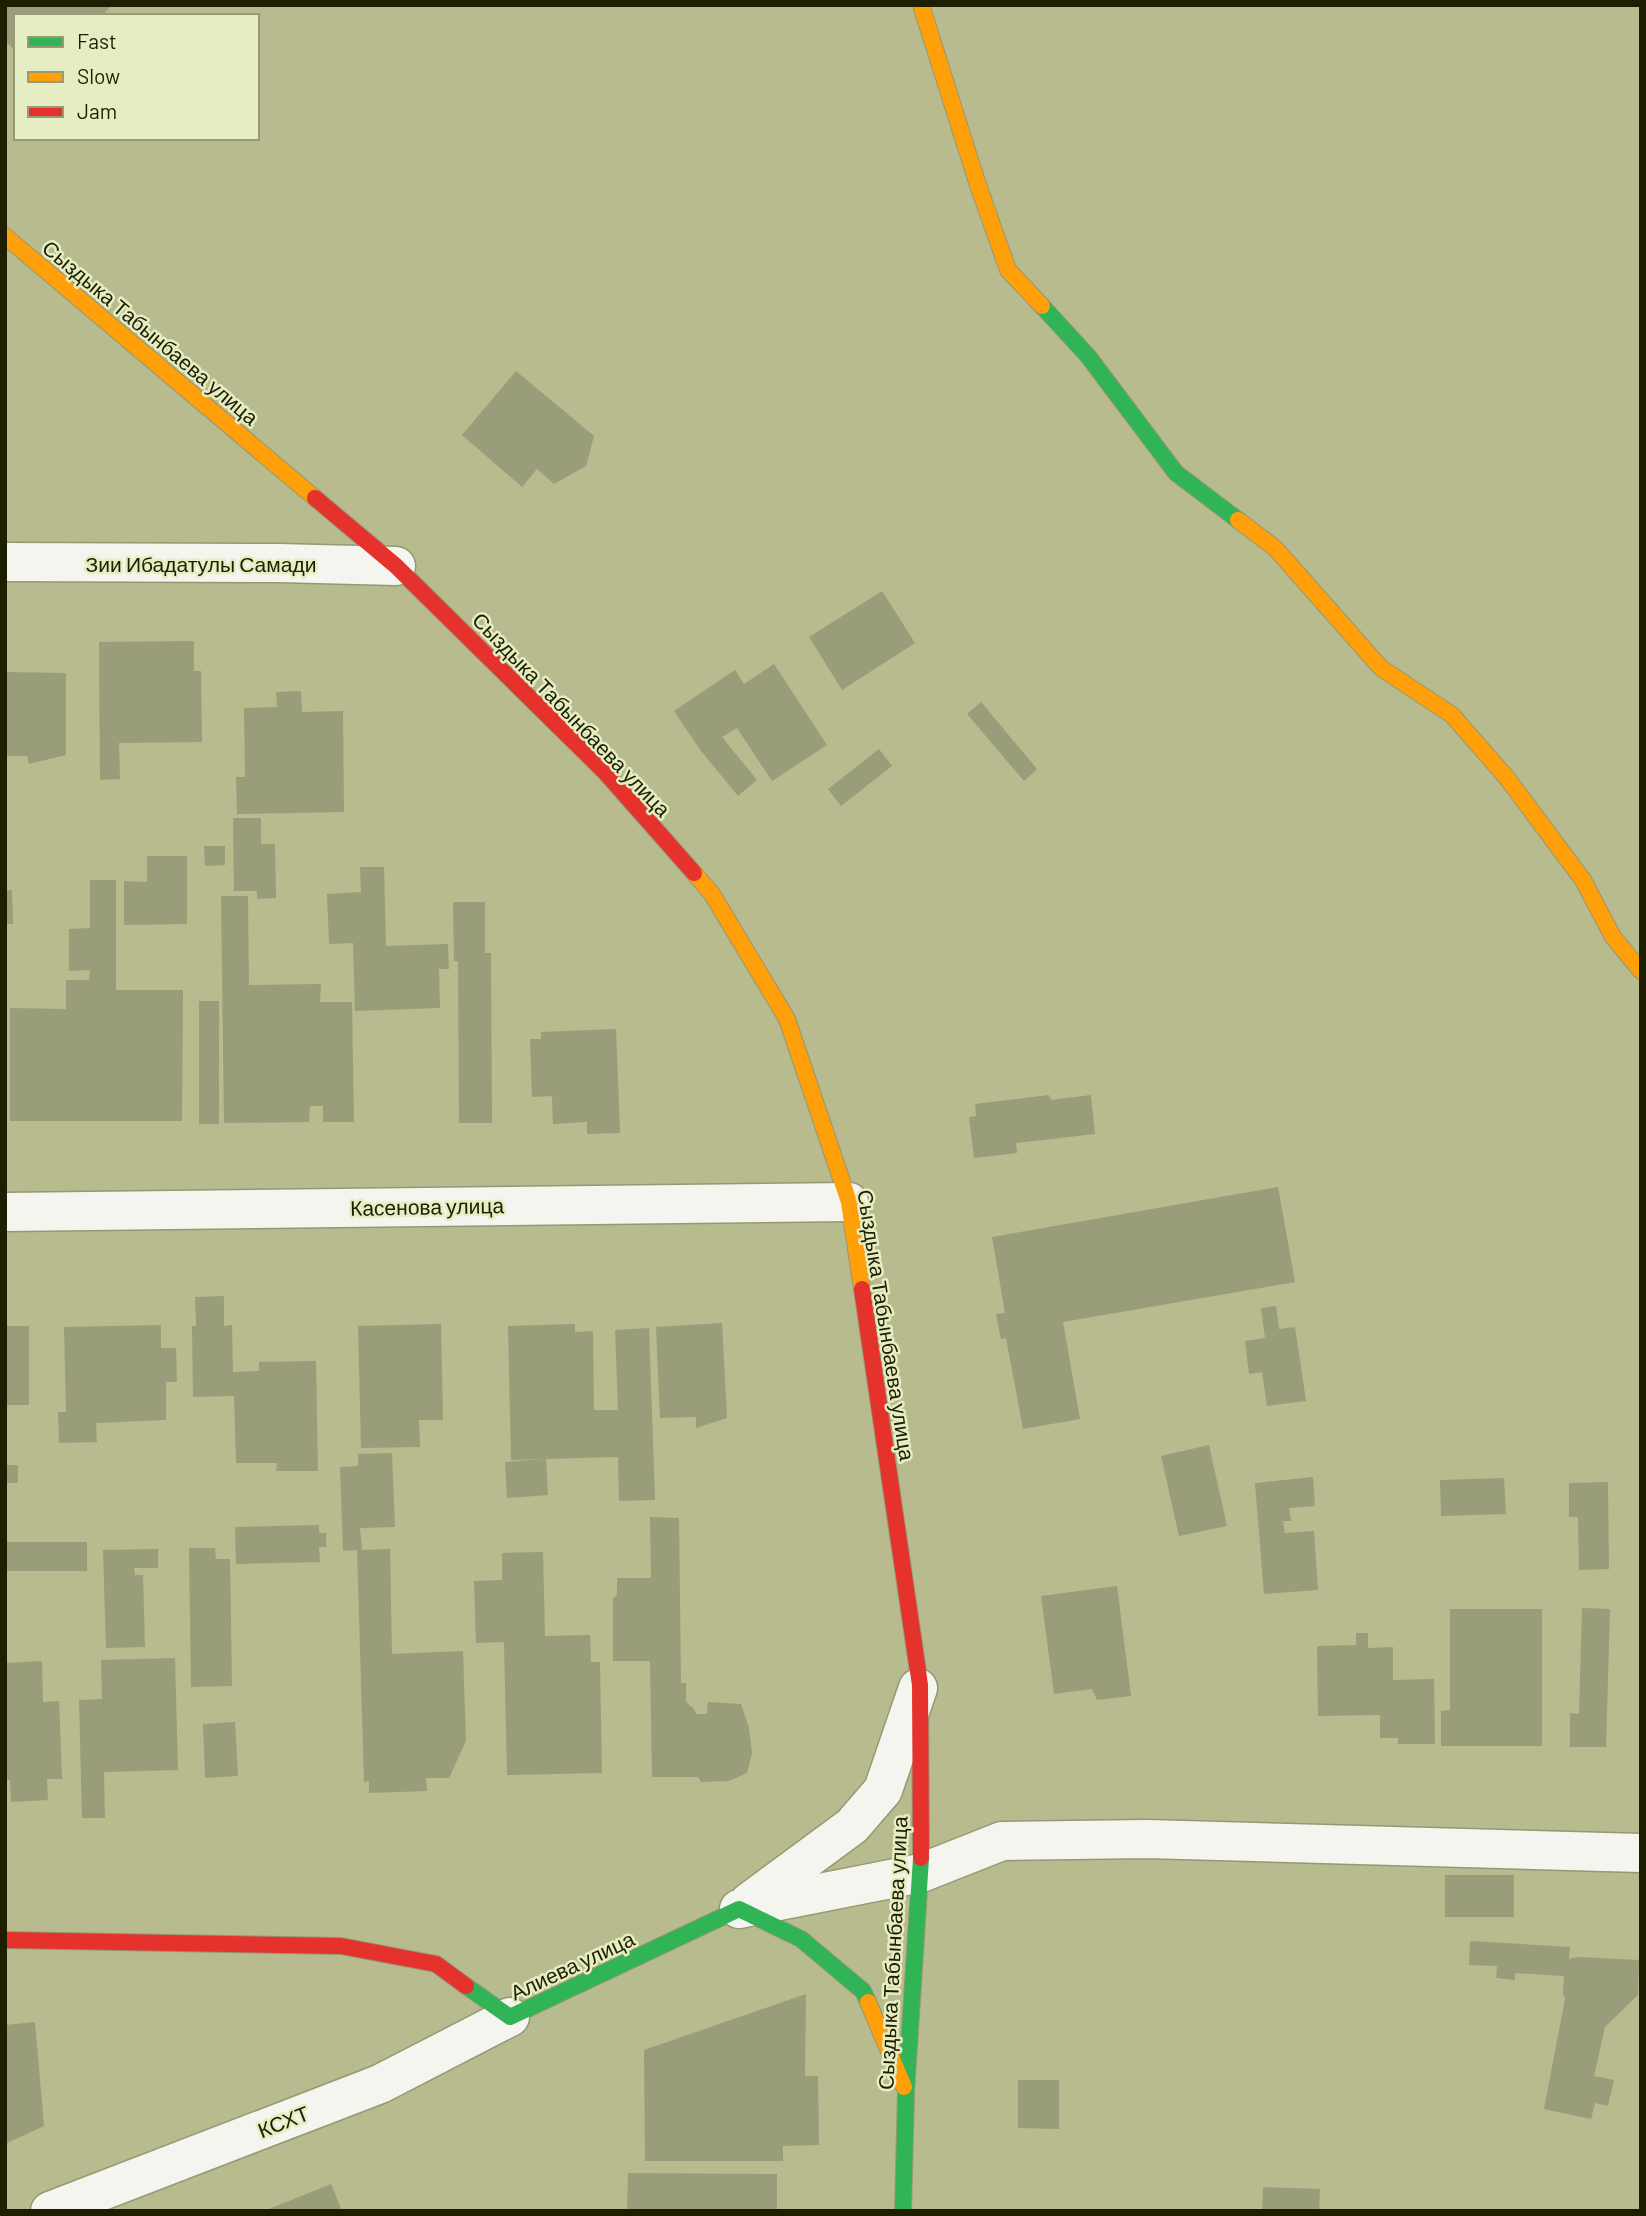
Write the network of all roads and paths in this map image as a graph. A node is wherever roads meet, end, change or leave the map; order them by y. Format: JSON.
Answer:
{"nodes":[{"id":1,"x":921,"y":5,"type":"edge"},
{"id":2,"x":5,"y":236,"type":"edge"},
{"id":3,"x":5,"y":562,"type":"edge"},
{"id":4,"x":396,"y":566,"type":"junction"},
{"id":5,"x":1641,"y":971,"type":"edge"},
{"id":6,"x":849,"y":1202,"type":"junction"},
{"id":7,"x":5,"y":1212,"type":"edge"},
{"id":8,"x":920,"y":1685,"type":"junction"},
{"id":9,"x":1641,"y":1853,"type":"edge"},
{"id":10,"x":921,"y":1873,"type":"junction"},
{"id":11,"x":739,"y":1909,"type":"junction"},
{"id":12,"x":5,"y":1940,"type":"edge"},
{"id":13,"x":510,"y":2017,"type":"junction"},
{"id":14,"x":906,"y":2092,"type":"junction"},
{"id":15,"x":50,"y":2211,"type":"edge"},
{"id":16,"x":903,"y":2211,"type":"edge"}],
"edges":[{"from":1,"to":5,"type":"street"},
{"from":2,"to":4,"type":"street","name":"Сыздыка Табынбаева улица"},
{"from":3,"to":4,"type":"street","name":"Зии Ибадатулы Самади"},
{"from":4,"to":6,"type":"street","name":"Сыздыка Табынбаева улица"},
{"from":6,"to":7,"type":"street","name":"Касенова улица"},
{"from":6,"to":8,"type":"street","name":"Сыздыка Табынбаева улица"},
{"from":8,"to":10,"type":"street","name":"Сыздыка Табынбаева улица"},
{"from":8,"to":11,"type":"street"},
{"from":9,"to":10,"type":"street"},
{"from":10,"to":11,"type":"street"},
{"from":10,"to":14,"type":"street","name":"Сыздыка Табынбаева улица"},
{"from":11,"to":13,"type":"street","name":"Алиева улица"},
{"from":11,"to":14,"type":"street"},
{"from":12,"to":13,"type":"street","name":"Алиева улица"},
{"from":13,"to":15,"type":"street","name":"КСХТ"},
{"from":14,"to":16,"type":"street","name":"Сыздыка Табынбаева улица"}]}
